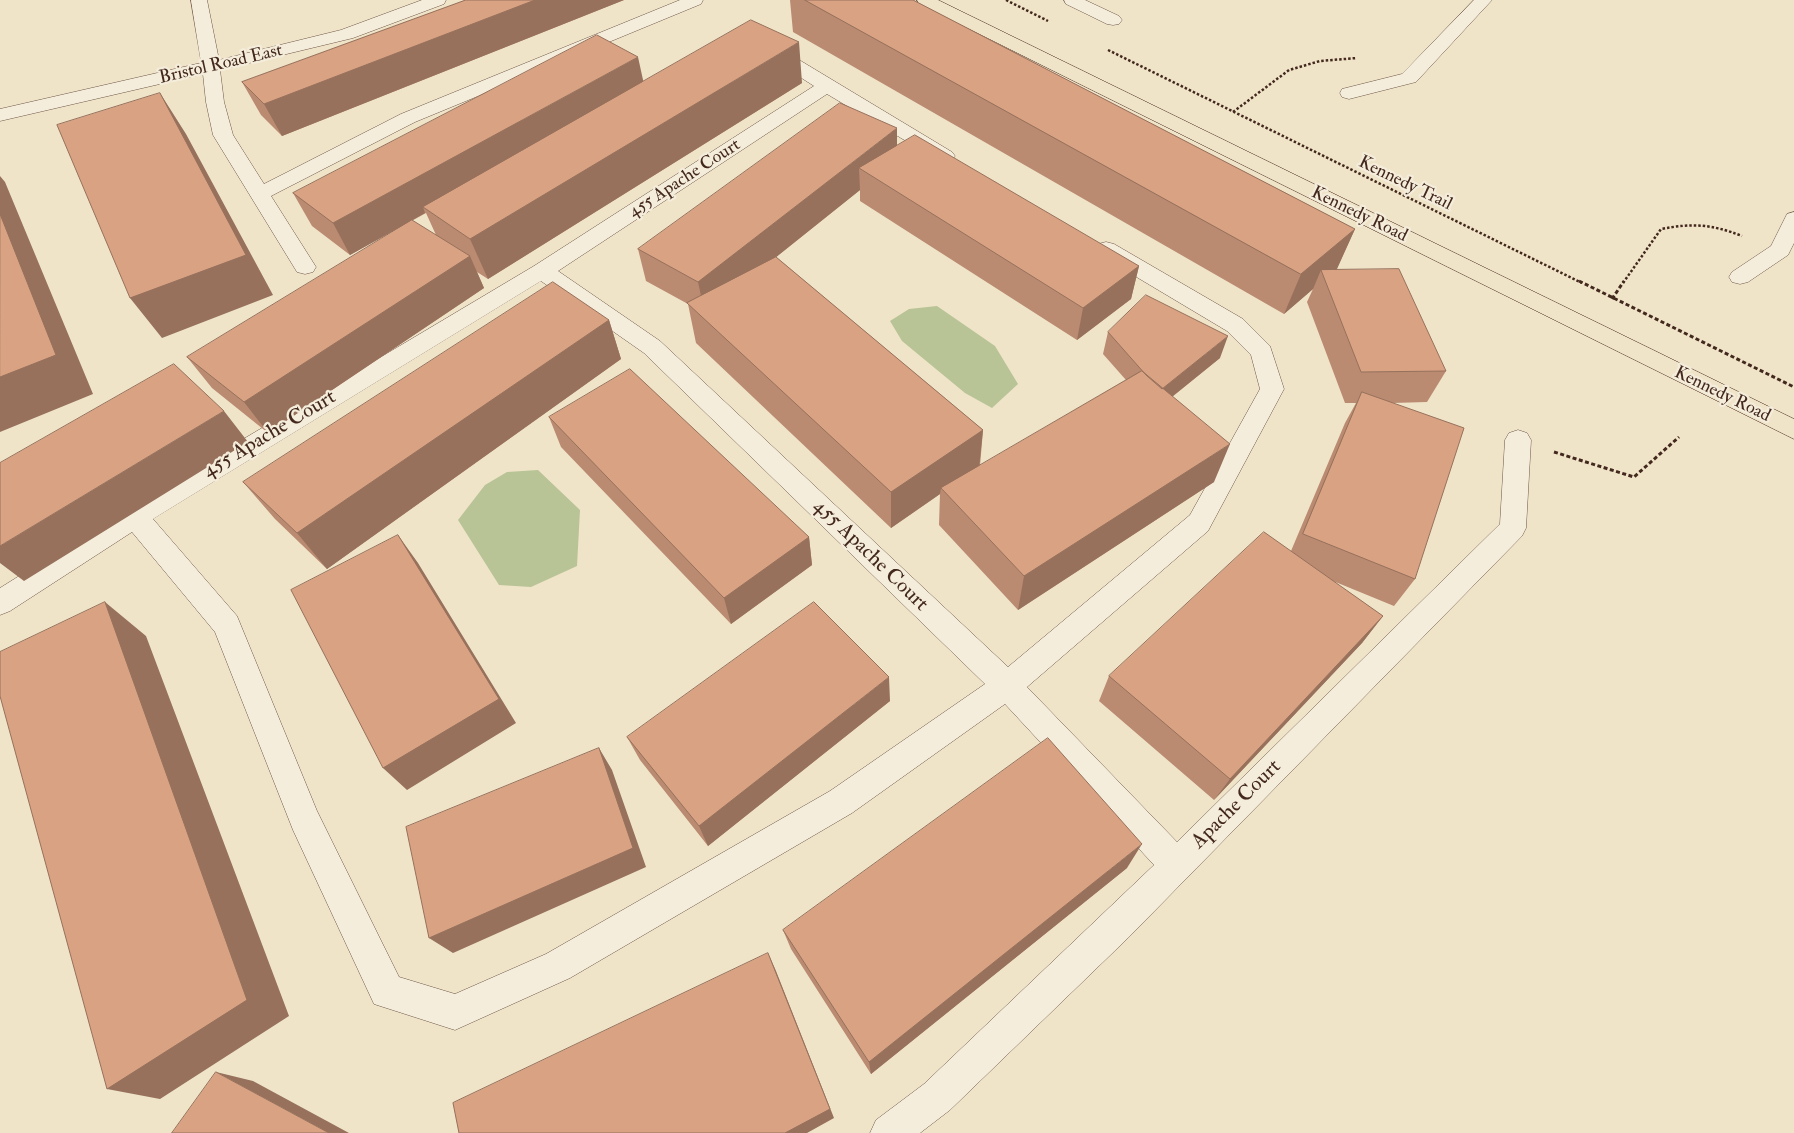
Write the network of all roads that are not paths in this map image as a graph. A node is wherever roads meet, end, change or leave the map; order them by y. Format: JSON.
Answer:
{"nodes":[{"id":1,"x":199,"y":0,"type":"edge"},
{"id":2,"x":438,"y":0,"type":"edge"},
{"id":3,"x":695,"y":0,"type":"edge"},
{"id":4,"x":925,"y":0,"type":"edge"},
{"id":5,"x":1072,"y":0,"type":"edge"},
{"id":6,"x":1484,"y":0,"type":"edge"},
{"id":7,"x":1113,"y":20,"type":"dead end"},
{"id":8,"x":762,"y":45,"type":"edge"},
{"id":9,"x":211,"y":68,"type":"junction"},
{"id":10,"x":827,"y":86,"type":"junction"},
{"id":11,"x":1349,"y":94,"type":"dead end"},
{"id":12,"x":0,"y":116,"type":"edge"},
{"id":13,"x":963,"y":166,"type":"edge"},
{"id":14,"x":260,"y":194,"type":"junction"},
{"id":15,"x":1794,"y":219,"type":"edge"},
{"id":16,"x":1082,"y":235,"type":"edge"},
{"id":17,"x":304,"y":267,"type":"dead end"},
{"id":18,"x":542,"y":271,"type":"junction"},
{"id":19,"x":1740,"y":277,"type":"dead end"},
{"id":20,"x":1794,"y":430,"type":"edge"},
{"id":21,"x":1518,"y":440,"type":"road end"},
{"id":22,"x":135,"y":517,"type":"junction"},
{"id":23,"x":0,"y":603,"type":"edge"},
{"id":24,"x":1007,"y":686,"type":"junction"},
{"id":25,"x":1176,"y":865,"type":"junction"},
{"id":26,"x":889,"y":1133,"type":"edge"}],
"edges":[{"from":1,"to":9,"type":"street"},
{"from":2,"to":9,"type":"street","name":"Bristol Road East"},
{"from":3,"to":14,"type":"street"},
{"from":4,"to":20,"type":"main road","name":"Kennedy Road"},
{"from":5,"to":7,"type":"street"},
{"from":6,"to":11,"type":"street"},
{"from":8,"to":10,"type":"street"},
{"from":9,"to":12,"type":"street","name":"Bristol Road East"},
{"from":9,"to":14,"type":"street"},
{"from":10,"to":13,"type":"street"},
{"from":10,"to":18,"type":"street","name":"455 Apache Court"},
{"from":14,"to":17,"type":"street"},
{"from":15,"to":19,"type":"street"},
{"from":16,"to":24,"type":"street"},
{"from":18,"to":22,"type":"street","name":"455 Apache Court"},
{"from":18,"to":24,"type":"street","name":"455 Apache Court"},
{"from":21,"to":25,"type":"street","name":"Apache Court"},
{"from":22,"to":23,"type":"street","name":"455 Apache Court"},
{"from":22,"to":24,"type":"street"},
{"from":24,"to":25,"type":"street","name":"455 Apache Court"},
{"from":25,"to":26,"type":"street","name":"Apache Court"}]}
